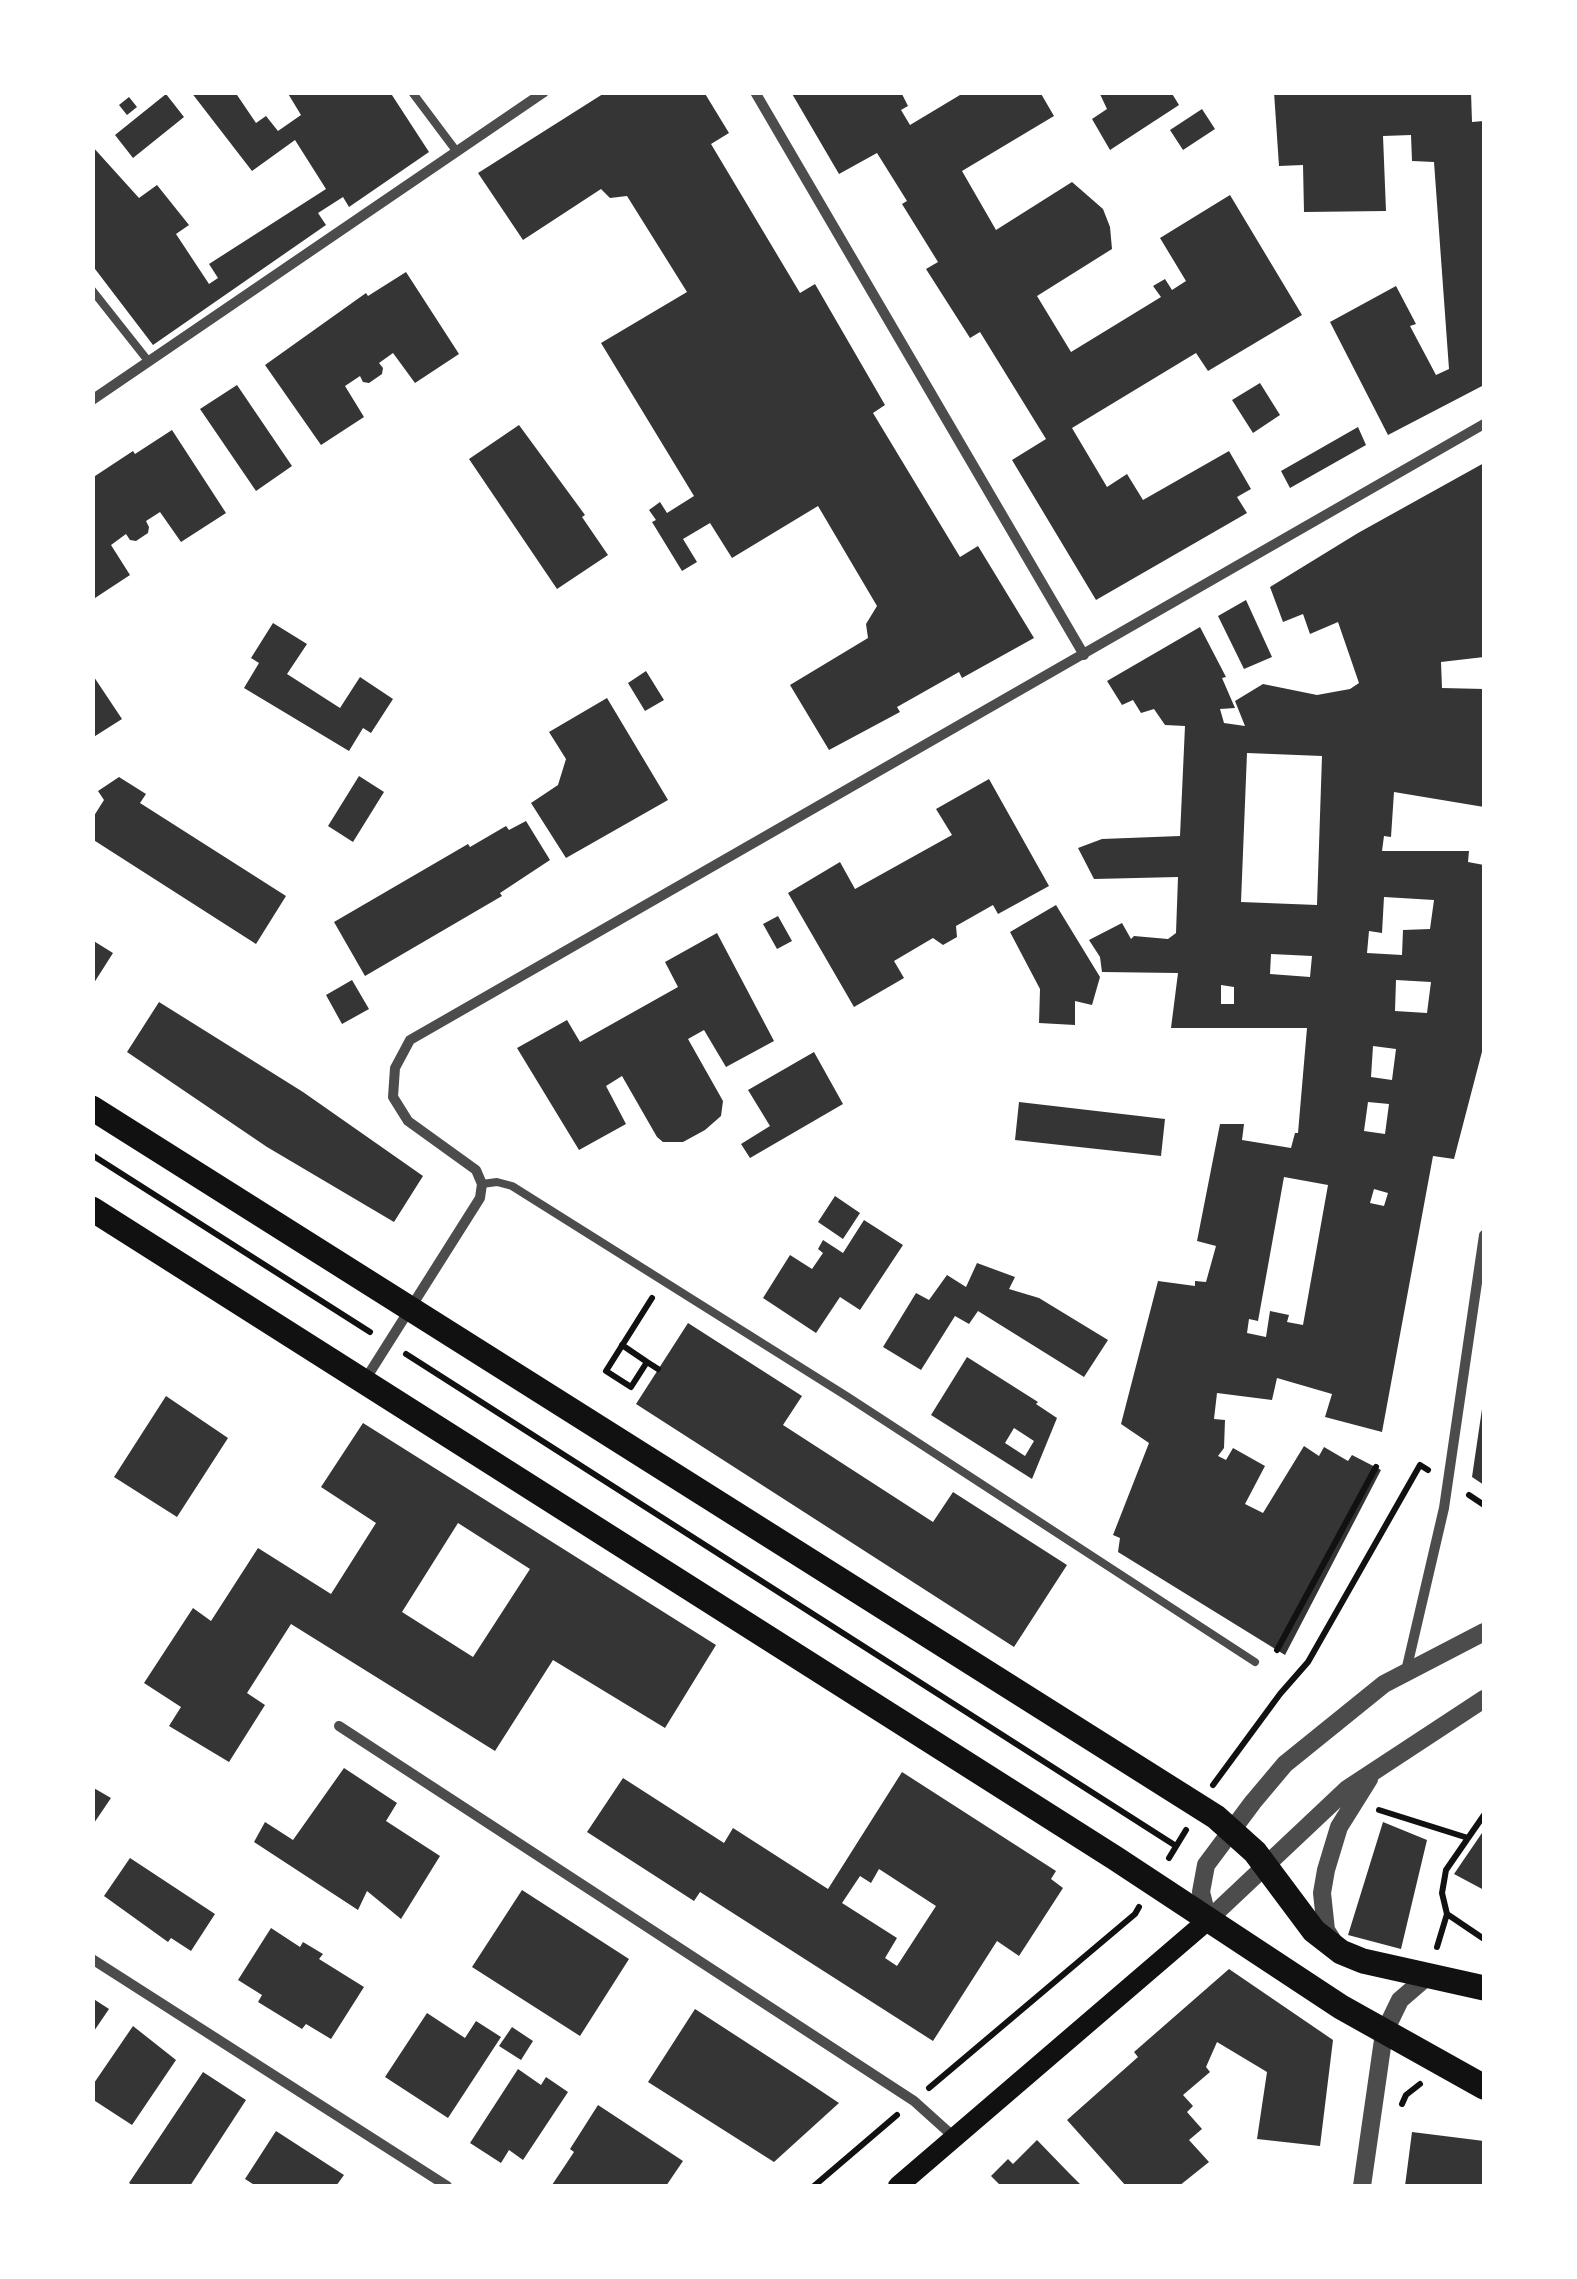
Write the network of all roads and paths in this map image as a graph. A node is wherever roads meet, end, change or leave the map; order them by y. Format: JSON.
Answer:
{"nodes":[{"id":1,"x":412,"y":92,"type":"edge"},
{"id":2,"x":544,"y":92,"type":"edge"},
{"id":3,"x":755,"y":92,"type":"edge"},
{"id":4,"x":457,"y":152,"type":"junction"},
{"id":5,"x":92,"y":290,"type":"edge"},
{"id":6,"x":148,"y":362,"type":"junction"},
{"id":7,"x":92,"y":400,"type":"edge"},
{"id":8,"x":1484,"y":424,"type":"edge"},
{"id":9,"x":1084,"y":655,"type":"junction"},
{"id":10,"x":92,"y":1108,"type":"edge"},
{"id":11,"x":92,"y":1155,"type":"edge"},
{"id":12,"x":482,"y":1184,"type":"junction"},
{"id":13,"x":92,"y":1209,"type":"edge"},
{"id":14,"x":1484,"y":1234,"type":"edge"},
{"id":15,"x":663,"y":1281,"type":"junction"},
{"id":16,"x":410,"y":1310,"type":"junction"},
{"id":17,"x":375,"y":1334,"type":"dead end"},
{"id":18,"x":622,"y":1345,"type":"junction"},
{"id":19,"x":410,"y":1356,"type":"dead end"},
{"id":20,"x":647,"y":1362,"type":"junction"},
{"id":21,"x":658,"y":1368,"type":"dead end"},
{"id":22,"x":364,"y":1381,"type":"junction"},
{"id":23,"x":1420,"y":1465,"type":"dead end"},
{"id":24,"x":1376,"y":1467,"type":"dead end"},
{"id":25,"x":1468,"y":1495,"type":"dead end"},
{"id":26,"x":1484,"y":1505,"type":"edge"},
{"id":27,"x":1484,"y":1632,"type":"edge"},
{"id":28,"x":1484,"y":1642,"type":"edge"},
{"id":29,"x":1457,"y":1647,"type":"junction"},
{"id":30,"x":1277,"y":1650,"type":"dead end"},
{"id":31,"x":1255,"y":1662,"type":"dead end"},
{"id":32,"x":1406,"y":1671,"type":"junction"},
{"id":33,"x":1484,"y":1699,"type":"edge"},
{"id":34,"x":338,"y":1726,"type":"dead end"},
{"id":35,"x":1382,"y":1766,"type":"junction"},
{"id":36,"x":1217,"y":1780,"type":"dead end"},
{"id":37,"x":1370,"y":1807,"type":"dead end"},
{"id":38,"x":1484,"y":1815,"type":"edge"},
{"id":39,"x":1232,"y":1830,"type":"junction"},
{"id":40,"x":1468,"y":1838,"type":"junction"},
{"id":41,"x":1176,"y":1846,"type":"dead end"},
{"id":42,"x":1266,"y":1866,"type":"junction"},
{"id":43,"x":1135,"y":1914,"type":"dead end"},
{"id":44,"x":1208,"y":1920,"type":"junction"},
{"id":45,"x":1484,"y":1939,"type":"edge"},
{"id":46,"x":1341,"y":1952,"type":"junction"},
{"id":47,"x":92,"y":1959,"type":"edge"},
{"id":48,"x":1428,"y":1975,"type":"junction"},
{"id":49,"x":1484,"y":1988,"type":"edge"},
{"id":50,"x":1384,"y":2033,"type":"junction"},
{"id":51,"x":1484,"y":2087,"type":"edge"},
{"id":52,"x":914,"y":2101,"type":"junction"},
{"id":53,"x":955,"y":2138,"type":"junction"},
{"id":54,"x":446,"y":2186,"type":"edge"},
{"id":55,"x":814,"y":2186,"type":"edge"},
{"id":56,"x":898,"y":2186,"type":"edge"},
{"id":57,"x":1362,"y":2186,"type":"edge"}],
"edges":[{"from":1,"to":4,"type":"lane"},
{"from":2,"to":4,"type":"street"},
{"from":3,"to":9,"type":"street"},
{"from":4,"to":6,"type":"street"},
{"from":5,"to":6,"type":"lane"},
{"from":6,"to":7,"type":"street"},
{"from":8,"to":9,"type":"street"},
{"from":9,"to":12,"type":"street"},
{"from":10,"to":16,"type":"main road"},
{"from":11,"to":17,"type":"path"},
{"from":12,"to":15,"type":"lane"},
{"from":12,"to":16,"type":"street"},
{"from":13,"to":22,"type":"main road"},
{"from":14,"to":32,"type":"street"},
{"from":15,"to":18,"type":"path"},
{"from":15,"to":31,"type":"lane"},
{"from":16,"to":22,"type":"street"},
{"from":16,"to":39,"type":"main road"},
{"from":18,"to":20,"type":"path"},
{"from":18,"to":20,"type":"path"},
{"from":19,"to":41,"type":"path"},
{"from":20,"to":21,"type":"path"},
{"from":22,"to":44,"type":"main road"},
{"from":23,"to":36,"type":"path"},
{"from":24,"to":30,"type":"path"},
{"from":25,"to":26,"type":"path"},
{"from":27,"to":29,"type":"street"},
{"from":28,"to":29,"type":"street"},
{"from":29,"to":32,"type":"street"},
{"from":32,"to":39,"type":"street"},
{"from":33,"to":35,"type":"street"},
{"from":34,"to":52,"type":"street"},
{"from":35,"to":42,"type":"street"},
{"from":35,"to":46,"type":"street"},
{"from":37,"to":40,"type":"path"},
{"from":38,"to":40,"type":"path"},
{"from":39,"to":42,"type":"main road"},
{"from":39,"to":44,"type":"street"},
{"from":40,"to":45,"type":"path"},
{"from":42,"to":44,"type":"street"},
{"from":42,"to":46,"type":"main road"},
{"from":43,"to":52,"type":"path"},
{"from":44,"to":50,"type":"main road"},
{"from":44,"to":53,"type":"main road"},
{"from":46,"to":48,"type":"main road"},
{"from":47,"to":54,"type":"street"},
{"from":48,"to":49,"type":"main road"},
{"from":48,"to":50,"type":"street"},
{"from":50,"to":51,"type":"main road"},
{"from":50,"to":57,"type":"street"},
{"from":52,"to":53,"type":"street"},
{"from":52,"to":55,"type":"path"},
{"from":53,"to":56,"type":"main road"}]}
